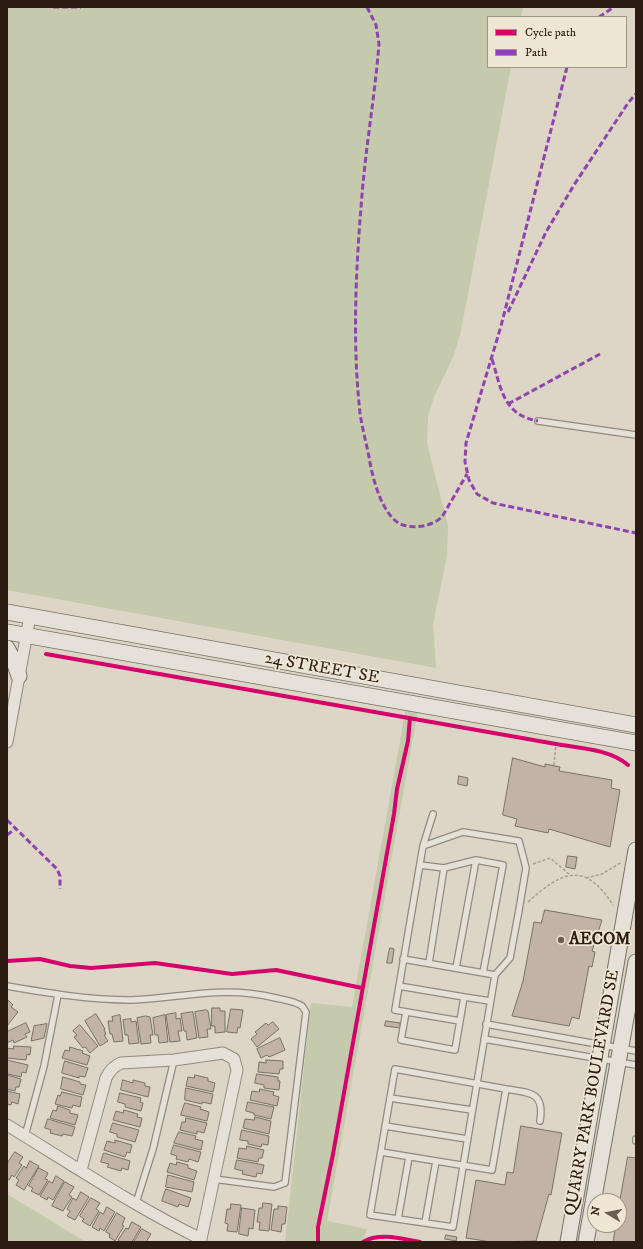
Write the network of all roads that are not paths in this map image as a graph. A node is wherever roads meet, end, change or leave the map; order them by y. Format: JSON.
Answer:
{"nodes":[{"id":1,"x":538,"y":421,"type":"dead end"},
{"id":2,"x":636,"y":435,"type":"edge"},
{"id":3,"x":7,"y":612,"type":"edge"},
{"id":4,"x":30,"y":616,"type":"junction"},
{"id":5,"x":7,"y":632,"type":"edge"},
{"id":6,"x":26,"y":635,"type":"junction"},
{"id":7,"x":7,"y":648,"type":"edge"},
{"id":8,"x":19,"y":676,"type":"junction"},
{"id":9,"x":636,"y":726,"type":"edge"},
{"id":10,"x":618,"y":740,"type":"junction"},
{"id":11,"x":7,"y":742,"type":"edge"},
{"id":12,"x":636,"y":743,"type":"edge"},
{"id":13,"x":636,"y":754,"type":"edge"},
{"id":14,"x":433,"y":814,"type":"dead end"},
{"id":15,"x":423,"y":846,"type":"junction"},
{"id":16,"x":636,"y":850,"type":"edge"},
{"id":17,"x":476,"y":860,"type":"junction"},
{"id":18,"x":420,"y":865,"type":"junction"},
{"id":19,"x":444,"y":868,"type":"junction"},
{"id":20,"x":403,"y":959,"type":"junction"},
{"id":21,"x":636,"y":962,"type":"edge"},
{"id":22,"x":429,"y":963,"type":"junction"},
{"id":23,"x":456,"y":968,"type":"junction"},
{"id":24,"x":483,"y":973,"type":"junction"},
{"id":25,"x":495,"y":975,"type":"junction"},
{"id":26,"x":7,"y":986,"type":"edge"},
{"id":27,"x":399,"y":986,"type":"junction"},
{"id":28,"x":58,"y":995,"type":"junction"},
{"id":29,"x":464,"y":997,"type":"junction"},
{"id":30,"x":490,"y":1001,"type":"junction"},
{"id":31,"x":406,"y":1012,"type":"junction"},
{"id":32,"x":460,"y":1021,"type":"junction"},
{"id":33,"x":486,"y":1024,"type":"junction"},
{"id":34,"x":484,"y":1040,"type":"junction"},
{"id":35,"x":600,"y":1051,"type":"junction"},
{"id":36,"x":636,"y":1051,"type":"edge"},
{"id":37,"x":618,"y":1055,"type":"junction"},
{"id":38,"x":174,"y":1060,"type":"junction"},
{"id":39,"x":636,"y":1066,"type":"edge"},
{"id":40,"x":476,"y":1084,"type":"junction"},
{"id":41,"x":506,"y":1089,"type":"junction"},
{"id":42,"x":390,"y":1098,"type":"junction"},
{"id":43,"x":472,"y":1110,"type":"junction"},
{"id":44,"x":540,"y":1121,"type":"dead end"},
{"id":45,"x":7,"y":1125,"type":"edge"},
{"id":46,"x":386,"y":1126,"type":"junction"},
{"id":47,"x":25,"y":1136,"type":"junction"},
{"id":48,"x":467,"y":1139,"type":"junction"},
{"id":49,"x":381,"y":1152,"type":"junction"},
{"id":50,"x":409,"y":1157,"type":"junction"},
{"id":51,"x":436,"y":1161,"type":"junction"},
{"id":52,"x":463,"y":1165,"type":"junction"},
{"id":53,"x":81,"y":1170,"type":"junction"},
{"id":54,"x":214,"y":1179,"type":"junction"},
{"id":55,"x":136,"y":1203,"type":"junction"},
{"id":56,"x":398,"y":1219,"type":"junction"},
{"id":57,"x":425,"y":1223,"type":"junction"},
{"id":58,"x":205,"y":1240,"type":"edge"},
{"id":59,"x":568,"y":1242,"type":"edge"},
{"id":60,"x":586,"y":1242,"type":"edge"}],
"edges":[{"from":1,"to":2,"type":"lane"},
{"from":3,"to":4,"type":"main road","name":"24 STREET SE"},
{"from":4,"to":6,"type":"street"},
{"from":4,"to":9,"type":"main road","name":"24 STREET SE"},
{"from":5,"to":6,"type":"main road","name":"24 STREET SE"},
{"from":6,"to":8,"type":"street"},
{"from":6,"to":10,"type":"main road","name":"24 STREET SE"},
{"from":7,"to":8,"type":"main road"},
{"from":8,"to":11,"type":"street"},
{"from":10,"to":12,"type":"main road","name":"24 STREET SE"},
{"from":10,"to":13,"type":"main road"},
{"from":14,"to":15,"type":"lane"},
{"from":15,"to":18,"type":"lane"},
{"from":15,"to":25,"type":"lane"},
{"from":16,"to":35,"type":"main road","name":"QUARRY PARK BOULEVARD SE"},
{"from":17,"to":19,"type":"lane"},
{"from":17,"to":23,"type":"lane"},
{"from":17,"to":24,"type":"lane"},
{"from":18,"to":19,"type":"lane"},
{"from":18,"to":20,"type":"lane"},
{"from":19,"to":22,"type":"lane"},
{"from":20,"to":22,"type":"lane"},
{"from":20,"to":27,"type":"lane"},
{"from":21,"to":37,"type":"main road","name":"QUARRY PARK BOULEVARD SE"},
{"from":22,"to":23,"type":"lane"},
{"from":23,"to":24,"type":"lane"},
{"from":24,"to":25,"type":"lane"},
{"from":25,"to":30,"type":"lane"},
{"from":26,"to":28,"type":"lane"},
{"from":27,"to":29,"type":"lane"},
{"from":27,"to":31,"type":"lane"},
{"from":28,"to":47,"type":"lane"},
{"from":28,"to":54,"type":"lane"},
{"from":29,"to":30,"type":"lane"},
{"from":29,"to":32,"type":"lane"},
{"from":30,"to":33,"type":"lane"},
{"from":31,"to":32,"type":"lane"},
{"from":31,"to":32,"type":"lane"},
{"from":33,"to":34,"type":"lane"},
{"from":33,"to":35,"type":"lane"},
{"from":34,"to":35,"type":"lane"},
{"from":34,"to":40,"type":"lane"},
{"from":35,"to":37,"type":"lane"},
{"from":35,"to":37,"type":"lane"},
{"from":35,"to":59,"type":"main road","name":"QUARRY PARK BOULEVARD SE"},
{"from":36,"to":37,"type":"lane"},
{"from":37,"to":39,"type":"lane"},
{"from":37,"to":60,"type":"main road","name":"QUARRY PARK BOULEVARD SE"},
{"from":38,"to":53,"type":"street"},
{"from":38,"to":54,"type":"street"},
{"from":38,"to":55,"type":"lane"},
{"from":40,"to":41,"type":"lane"},
{"from":40,"to":42,"type":"lane"},
{"from":40,"to":43,"type":"lane"},
{"from":41,"to":44,"type":"lane"},
{"from":41,"to":52,"type":"lane"},
{"from":42,"to":43,"type":"lane"},
{"from":42,"to":46,"type":"lane"},
{"from":43,"to":48,"type":"lane"},
{"from":45,"to":47,"type":"street"},
{"from":46,"to":48,"type":"lane"},
{"from":46,"to":49,"type":"lane"},
{"from":47,"to":53,"type":"street"},
{"from":48,"to":52,"type":"lane"},
{"from":49,"to":50,"type":"lane"},
{"from":49,"to":56,"type":"lane"},
{"from":50,"to":51,"type":"lane"},
{"from":50,"to":56,"type":"lane"},
{"from":51,"to":52,"type":"lane"},
{"from":51,"to":57,"type":"lane"},
{"from":52,"to":57,"type":"lane"},
{"from":53,"to":55,"type":"street"},
{"from":54,"to":58,"type":"street"},
{"from":55,"to":58,"type":"street"},
{"from":56,"to":57,"type":"lane"}]}
